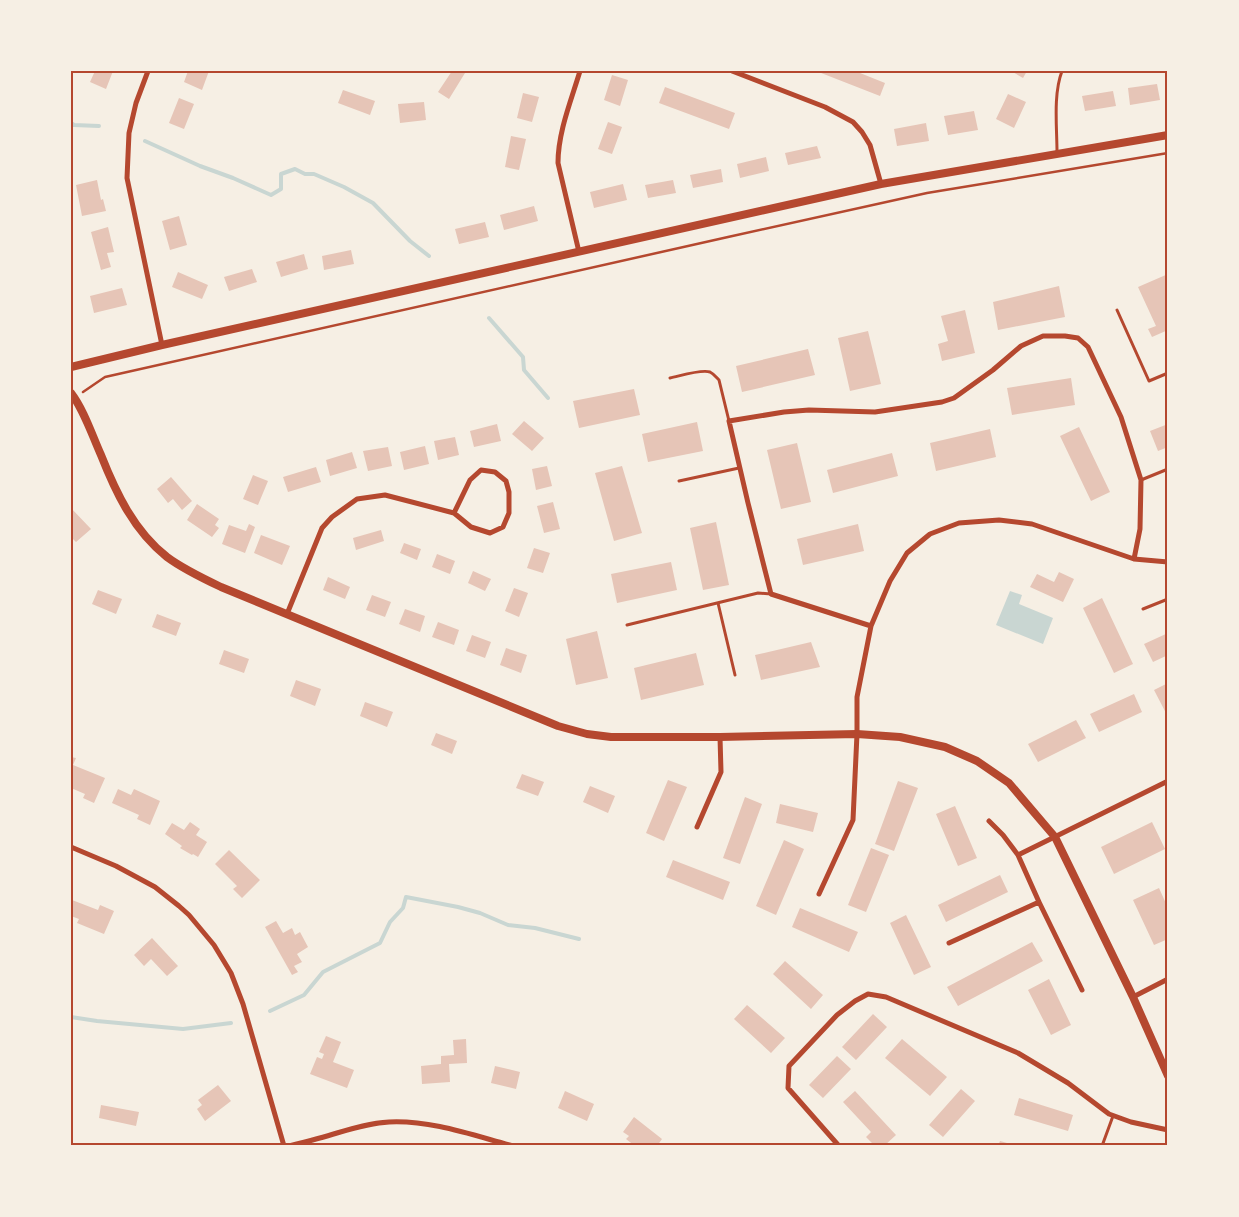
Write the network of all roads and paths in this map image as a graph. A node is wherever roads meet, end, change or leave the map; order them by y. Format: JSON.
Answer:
{"nodes":[{"id":1,"x":148,"y":71,"type":"edge"},
{"id":2,"x":580,"y":71,"type":"edge"},
{"id":3,"x":732,"y":71,"type":"edge"},
{"id":4,"x":1062,"y":71,"type":"edge"},
{"id":5,"x":1168,"y":135,"type":"edge"},
{"id":6,"x":1168,"y":153,"type":"edge"},
{"id":7,"x":1058,"y":154,"type":"junction"},
{"id":8,"x":881,"y":184,"type":"junction"},
{"id":9,"x":579,"y":252,"type":"junction"},
{"id":10,"x":1117,"y":310,"type":"dead end"},
{"id":11,"x":162,"y":345,"type":"junction"},
{"id":12,"x":71,"y":367,"type":"edge"},
{"id":13,"x":1168,"y":373,"type":"edge"},
{"id":14,"x":670,"y":378,"type":"dead end"},
{"id":15,"x":72,"y":394,"type":"edge"},
{"id":16,"x":729,"y":421,"type":"junction"},
{"id":17,"x":740,"y":468,"type":"junction"},
{"id":18,"x":1168,"y":469,"type":"edge"},
{"id":19,"x":1140,"y":480,"type":"junction"},
{"id":20,"x":680,"y":481,"type":"dead end"},
{"id":21,"x":454,"y":513,"type":"junction"},
{"id":22,"x":1134,"y":560,"type":"junction"},
{"id":23,"x":1168,"y":562,"type":"edge"},
{"id":24,"x":772,"y":594,"type":"junction"},
{"id":25,"x":1168,"y":599,"type":"edge"},
{"id":26,"x":718,"y":603,"type":"junction"},
{"id":27,"x":1143,"y":609,"type":"dead end"},
{"id":28,"x":287,"y":614,"type":"junction"},
{"id":29,"x":627,"y":625,"type":"dead end"},
{"id":30,"x":871,"y":626,"type":"junction"},
{"id":31,"x":735,"y":675,"type":"dead end"},
{"id":32,"x":857,"y":734,"type":"junction"},
{"id":33,"x":720,"y":737,"type":"junction"},
{"id":34,"x":1168,"y":781,"type":"edge"},
{"id":35,"x":989,"y":821,"type":"dead end"},
{"id":36,"x":697,"y":827,"type":"dead end"},
{"id":37,"x":1055,"y":837,"type":"junction"},
{"id":38,"x":71,"y":847,"type":"edge"},
{"id":39,"x":1018,"y":855,"type":"junction"},
{"id":40,"x":819,"y":894,"type":"dead end"},
{"id":41,"x":1040,"y":902,"type":"junction"},
{"id":42,"x":948,"y":943,"type":"dead end"},
{"id":43,"x":1168,"y":979,"type":"edge"},
{"id":44,"x":1082,"y":990,"type":"dead end"},
{"id":45,"x":1133,"y":997,"type":"junction"},
{"id":46,"x":1168,"y":1076,"type":"edge"},
{"id":47,"x":1113,"y":1115,"type":"junction"},
{"id":48,"x":1168,"y":1130,"type":"edge"},
{"id":49,"x":284,"y":1146,"type":"edge"},
{"id":50,"x":289,"y":1146,"type":"edge"},
{"id":51,"x":512,"y":1146,"type":"edge"},
{"id":52,"x":839,"y":1146,"type":"edge"},
{"id":53,"x":1102,"y":1146,"type":"edge"}],
"edges":[{"from":1,"to":11,"type":"street"},
{"from":2,"to":9,"type":"street"},
{"from":3,"to":8,"type":"street"},
{"from":4,"to":7,"type":"lane"},
{"from":5,"to":7,"type":"street"},
{"from":6,"to":15,"type":"path"},
{"from":7,"to":8,"type":"street"},
{"from":8,"to":9,"type":"street"},
{"from":9,"to":11,"type":"street"},
{"from":10,"to":13,"type":"lane"},
{"from":11,"to":12,"type":"street"},
{"from":14,"to":16,"type":"lane"},
{"from":15,"to":28,"type":"street"},
{"from":16,"to":17,"type":"street"},
{"from":16,"to":19,"type":"street"},
{"from":17,"to":20,"type":"lane"},
{"from":17,"to":24,"type":"street"},
{"from":18,"to":19,"type":"lane"},
{"from":19,"to":22,"type":"street"},
{"from":21,"to":21,"type":"street"},
{"from":21,"to":28,"type":"street"},
{"from":22,"to":23,"type":"street"},
{"from":22,"to":30,"type":"street"},
{"from":24,"to":26,"type":"lane"},
{"from":24,"to":30,"type":"street"},
{"from":25,"to":27,"type":"lane"},
{"from":26,"to":29,"type":"lane"},
{"from":26,"to":31,"type":"lane"},
{"from":28,"to":33,"type":"street"},
{"from":30,"to":32,"type":"street"},
{"from":32,"to":33,"type":"street"},
{"from":32,"to":37,"type":"street"},
{"from":32,"to":40,"type":"street"},
{"from":33,"to":36,"type":"street"},
{"from":34,"to":37,"type":"street"},
{"from":35,"to":39,"type":"street"},
{"from":37,"to":39,"type":"street"},
{"from":37,"to":45,"type":"street"},
{"from":38,"to":49,"type":"street"},
{"from":39,"to":41,"type":"street"},
{"from":41,"to":42,"type":"street"},
{"from":41,"to":44,"type":"street"},
{"from":43,"to":45,"type":"street"},
{"from":45,"to":46,"type":"street"},
{"from":47,"to":48,"type":"street"},
{"from":47,"to":52,"type":"street"},
{"from":47,"to":53,"type":"lane"},
{"from":50,"to":51,"type":"street"}]}
